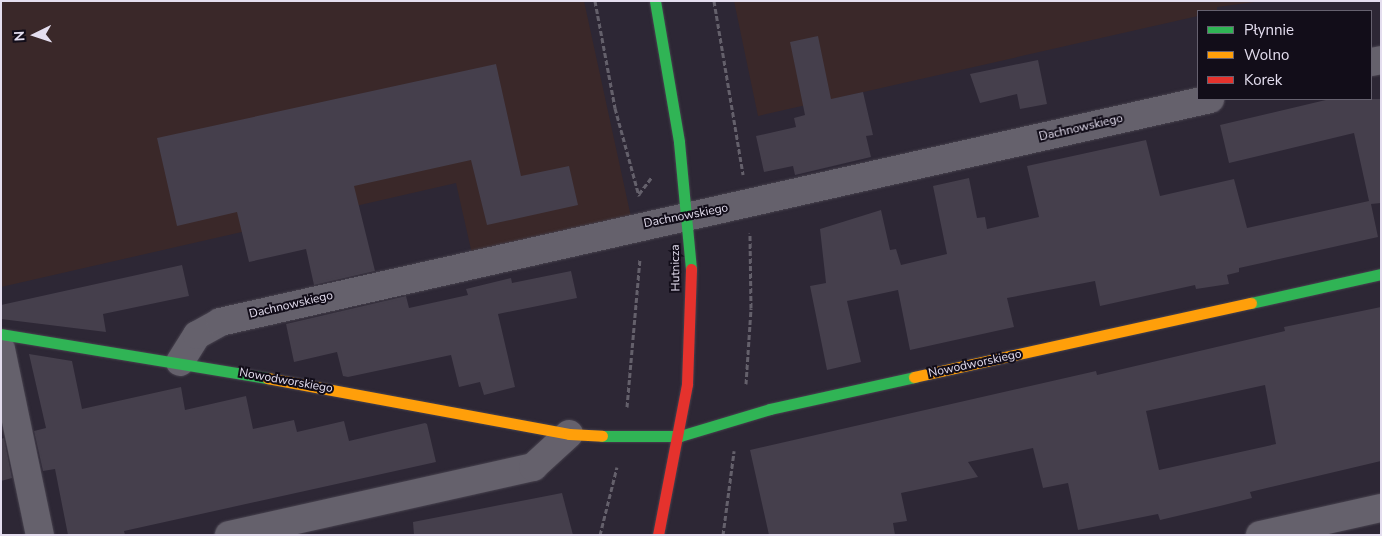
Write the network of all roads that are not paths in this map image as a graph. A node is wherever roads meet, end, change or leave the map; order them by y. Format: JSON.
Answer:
{"nodes":[{"id":1,"x":655,"y":1,"type":"edge"},
{"id":2,"x":1206,"y":100,"type":"edge"},
{"id":3,"x":688,"y":217,"type":"junction"},
{"id":4,"x":1381,"y":274,"type":"edge"},
{"id":5,"x":1,"y":334,"type":"edge"},
{"id":6,"x":1,"y":349,"type":"edge"},
{"id":7,"x":180,"y":362,"type":"junction"},
{"id":8,"x":569,"y":434,"type":"junction"},
{"id":9,"x":680,"y":436,"type":"junction"},
{"id":10,"x":1381,"y":508,"type":"edge"},
{"id":11,"x":40,"y":535,"type":"edge"},
{"id":12,"x":229,"y":535,"type":"edge"},
{"id":13,"x":658,"y":535,"type":"edge"},
{"id":14,"x":1260,"y":535,"type":"edge"}],
"edges":[{"from":1,"to":3,"type":"street","name":"Hutnicza"},
{"from":2,"to":3,"type":"street","name":"Dachnowskiego"},
{"from":3,"to":7,"type":"street","name":"Dachnowskiego"},
{"from":3,"to":9,"type":"street","name":"Hutnicza"},
{"from":4,"to":9,"type":"street","name":"Nowodworskiego"},
{"from":5,"to":7,"type":"street","name":"Nowodworskiego"},
{"from":6,"to":11,"type":"street"},
{"from":7,"to":8,"type":"street","name":"Nowodworskiego"},
{"from":8,"to":9,"type":"street","name":"Nowodworskiego"},
{"from":8,"to":12,"type":"street"},
{"from":9,"to":13,"type":"street","name":"Hutnicza"},
{"from":10,"to":14,"type":"street"}]}
